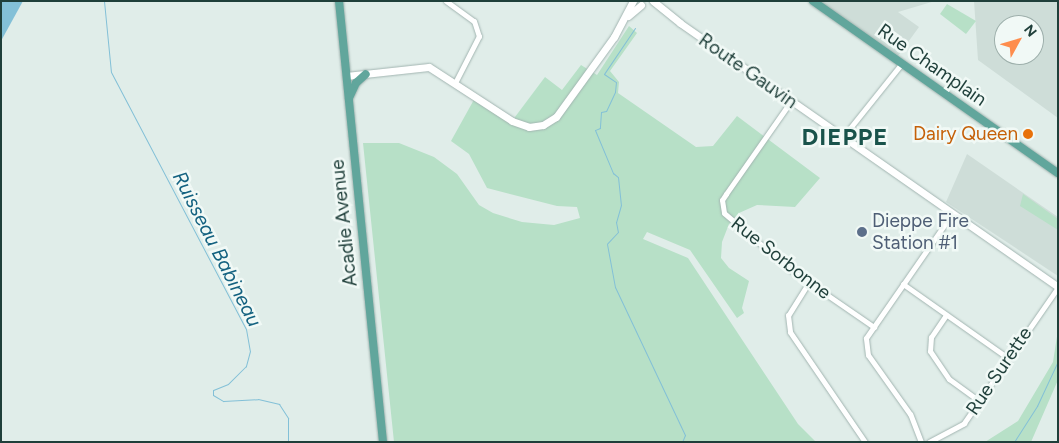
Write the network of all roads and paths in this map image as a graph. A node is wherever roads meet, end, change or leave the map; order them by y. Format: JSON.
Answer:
{"nodes":[{"id":1,"x":339,"y":1,"type":"edge"},
{"id":2,"x":446,"y":1,"type":"edge"},
{"id":3,"x":633,"y":1,"type":"edge"},
{"id":4,"x":653,"y":1,"type":"edge"},
{"id":5,"x":813,"y":1,"type":"edge"},
{"id":6,"x":453,"y":3,"type":"edge"},
{"id":7,"x":644,"y":3,"type":"edge"},
{"id":8,"x":660,"y":9,"type":"junction"},
{"id":9,"x":626,"y":18,"type":"junction"},
{"id":10,"x":902,"y":63,"type":"junction"},
{"id":11,"x":366,"y":74,"type":"junction"},
{"id":12,"x":346,"y":76,"type":"junction"},
{"id":13,"x":456,"y":82,"type":"junction"},
{"id":14,"x":348,"y":99,"type":"junction"},
{"id":15,"x":791,"y":101,"type":"junction"},
{"id":16,"x":842,"y":138,"type":"junction"},
{"id":17,"x":1058,"y":173,"type":"edge"},
{"id":18,"x":952,"y":214,"type":"junction"},
{"id":19,"x":809,"y":282,"type":"junction"},
{"id":20,"x":903,"y":284,"type":"junction"},
{"id":21,"x":1058,"y":287,"type":"edge"},
{"id":22,"x":946,"y":315,"type":"junction"},
{"id":23,"x":874,"y":327,"type":"junction"},
{"id":24,"x":1008,"y":358,"type":"junction"},
{"id":25,"x":979,"y":401,"type":"junction"},
{"id":26,"x":382,"y":442,"type":"edge"},
{"id":27,"x":866,"y":442,"type":"edge"},
{"id":28,"x":921,"y":442,"type":"edge"},
{"id":29,"x":929,"y":442,"type":"edge"}],
"edges":[{"from":1,"to":12,"type":"main road","name":"Acadie Avenue"},
{"from":2,"to":6,"type":"street"},
{"from":3,"to":7,"type":"street","name":"Route Gauvin"},
{"from":3,"to":9,"type":"street"},
{"from":4,"to":8,"type":"street","name":"Route Gauvin"},
{"from":5,"to":10,"type":"main road","name":"Rue Champlain"},
{"from":6,"to":13,"type":"street"},
{"from":7,"to":8,"type":"street","name":"Route Gauvin"},
{"from":7,"to":9,"type":"street"},
{"from":8,"to":15,"type":"street","name":"Route Gauvin"},
{"from":9,"to":13,"type":"street"},
{"from":10,"to":16,"type":"street"},
{"from":10,"to":17,"type":"main road","name":"Rue Champlain"},
{"from":11,"to":12,"type":"street"},
{"from":11,"to":13,"type":"street"},
{"from":11,"to":14,"type":"main road"},
{"from":12,"to":14,"type":"main road","name":"Acadie Avenue"},
{"from":14,"to":26,"type":"main road","name":"Acadie Avenue"},
{"from":15,"to":16,"type":"street","name":"Route Gauvin"},
{"from":15,"to":19,"type":"street","name":"Rue Sorbonne"},
{"from":16,"to":18,"type":"street","name":"Route Gauvin"},
{"from":18,"to":20,"type":"street"},
{"from":18,"to":21,"type":"street","name":"Route Gauvin"},
{"from":19,"to":23,"type":"street","name":"Rue Sorbonne"},
{"from":19,"to":27,"type":"street"},
{"from":20,"to":22,"type":"street"},
{"from":20,"to":23,"type":"street"},
{"from":21,"to":24,"type":"street","name":"Rue Surette"},
{"from":22,"to":24,"type":"street"},
{"from":22,"to":25,"type":"street"},
{"from":23,"to":28,"type":"street"},
{"from":24,"to":25,"type":"street","name":"Rue Surette"},
{"from":25,"to":29,"type":"street","name":"Rue Surette"}]}
